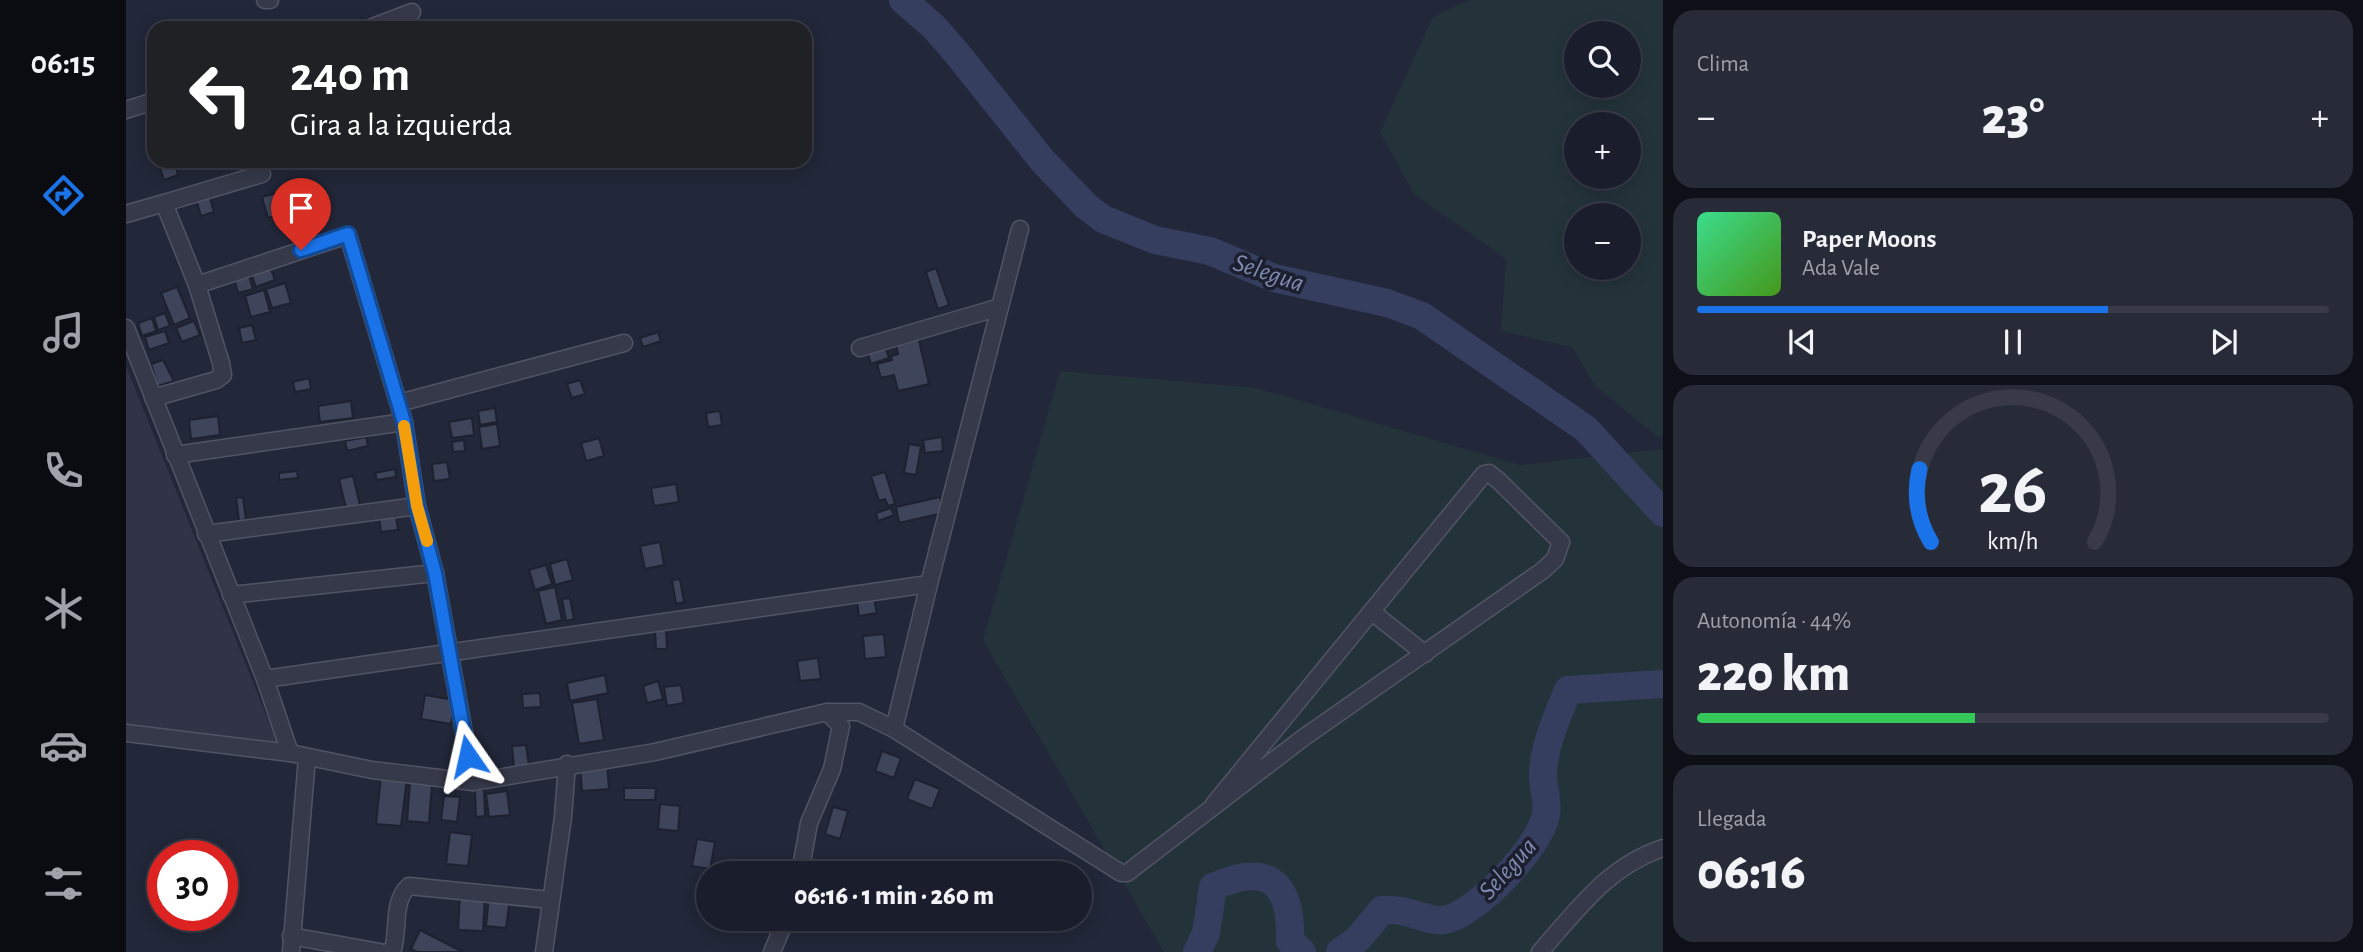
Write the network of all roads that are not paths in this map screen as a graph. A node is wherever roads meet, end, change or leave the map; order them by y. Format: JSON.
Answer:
{"nodes":[{"id":1,"x":412,"y":12,"type":"dead end"},
{"id":2,"x":388,"y":21,"type":"edge"},
{"id":3,"x":147,"y":103,"type":"edge"},
{"id":4,"x":126,"y":110,"type":"edge"},
{"id":5,"x":262,"y":174,"type":"dead end"},
{"id":6,"x":164,"y":204,"type":"junction"},
{"id":7,"x":126,"y":214,"type":"edge"},
{"id":8,"x":1020,"y":229,"type":"dead end"},
{"id":9,"x":197,"y":285,"type":"junction"},
{"id":10,"x":1000,"y":307,"type":"junction"},
{"id":11,"x":126,"y":328,"type":"edge"},
{"id":12,"x":624,"y":343,"type":"dead end"},
{"id":13,"x":860,"y":348,"type":"dead end"},
{"id":14,"x":153,"y":398,"type":"junction"},
{"id":15,"x":399,"y":403,"type":"junction"},
{"id":16,"x":404,"y":422,"type":"junction"},
{"id":17,"x":176,"y":455,"type":"junction"},
{"id":18,"x":417,"y":506,"type":"junction"},
{"id":19,"x":206,"y":534,"type":"junction"},
{"id":20,"x":435,"y":573,"type":"junction"},
{"id":21,"x":929,"y":584,"type":"junction"},
{"id":22,"x":231,"y":595,"type":"junction"},
{"id":23,"x":1372,"y":612,"type":"junction"},
{"id":24,"x":448,"y":653,"type":"junction"},
{"id":25,"x":1425,"y":654,"type":"junction"},
{"id":26,"x":265,"y":679,"type":"junction"},
{"id":27,"x":827,"y":712,"type":"junction"},
{"id":28,"x":894,"y":729,"type":"junction"},
{"id":29,"x":126,"y":733,"type":"edge"},
{"id":30,"x":290,"y":753,"type":"junction"},
{"id":31,"x":307,"y":757,"type":"junction"},
{"id":32,"x":567,"y":764,"type":"junction"},
{"id":33,"x":473,"y":782,"type":"junction"},
{"id":34,"x":1214,"y":804,"type":"junction"},
{"id":35,"x":1663,"y":848,"type":"edge"},
{"id":36,"x":802,"y":861,"type":"edge"},
{"id":37,"x":550,"y":900,"type":"junction"},
{"id":38,"x":781,"y":931,"type":"edge"},
{"id":39,"x":291,"y":944,"type":"edge"},
{"id":40,"x":380,"y":952,"type":"edge"},
{"id":41,"x":388,"y":952,"type":"edge"},
{"id":42,"x":544,"y":952,"type":"edge"},
{"id":43,"x":772,"y":952,"type":"edge"},
{"id":44,"x":1540,"y":952,"type":"edge"}],
"edges":[{"from":1,"to":2,"type":"street"},
{"from":3,"to":4,"type":"street"},
{"from":5,"to":6,"type":"street"},
{"from":6,"to":7,"type":"street"},
{"from":6,"to":9,"type":"street"},
{"from":8,"to":10,"type":"street"},
{"from":9,"to":14,"type":"street"},
{"from":9,"to":15,"type":"street"},
{"from":10,"to":13,"type":"street"},
{"from":10,"to":21,"type":"street"},
{"from":11,"to":14,"type":"street"},
{"from":12,"to":15,"type":"street"},
{"from":14,"to":17,"type":"street"},
{"from":15,"to":16,"type":"street"},
{"from":16,"to":17,"type":"street"},
{"from":16,"to":18,"type":"street"},
{"from":17,"to":19,"type":"street"},
{"from":18,"to":19,"type":"street"},
{"from":18,"to":20,"type":"street"},
{"from":19,"to":22,"type":"street"},
{"from":20,"to":22,"type":"street"},
{"from":20,"to":24,"type":"street"},
{"from":21,"to":24,"type":"street"},
{"from":21,"to":28,"type":"street"},
{"from":22,"to":26,"type":"street"},
{"from":23,"to":25,"type":"street"},
{"from":23,"to":25,"type":"street"},
{"from":23,"to":34,"type":"street"},
{"from":24,"to":26,"type":"street"},
{"from":24,"to":33,"type":"street"},
{"from":25,"to":34,"type":"street"},
{"from":26,"to":30,"type":"street"},
{"from":27,"to":28,"type":"street"},
{"from":27,"to":32,"type":"street"},
{"from":27,"to":36,"type":"street"},
{"from":28,"to":34,"type":"street"},
{"from":29,"to":30,"type":"street"},
{"from":30,"to":31,"type":"street"},
{"from":31,"to":33,"type":"street"},
{"from":31,"to":39,"type":"street"},
{"from":32,"to":33,"type":"street"},
{"from":32,"to":37,"type":"street"},
{"from":35,"to":44,"type":"street"},
{"from":37,"to":41,"type":"street"},
{"from":37,"to":42,"type":"street"},
{"from":38,"to":43,"type":"street"},
{"from":39,"to":40,"type":"street"}]}
